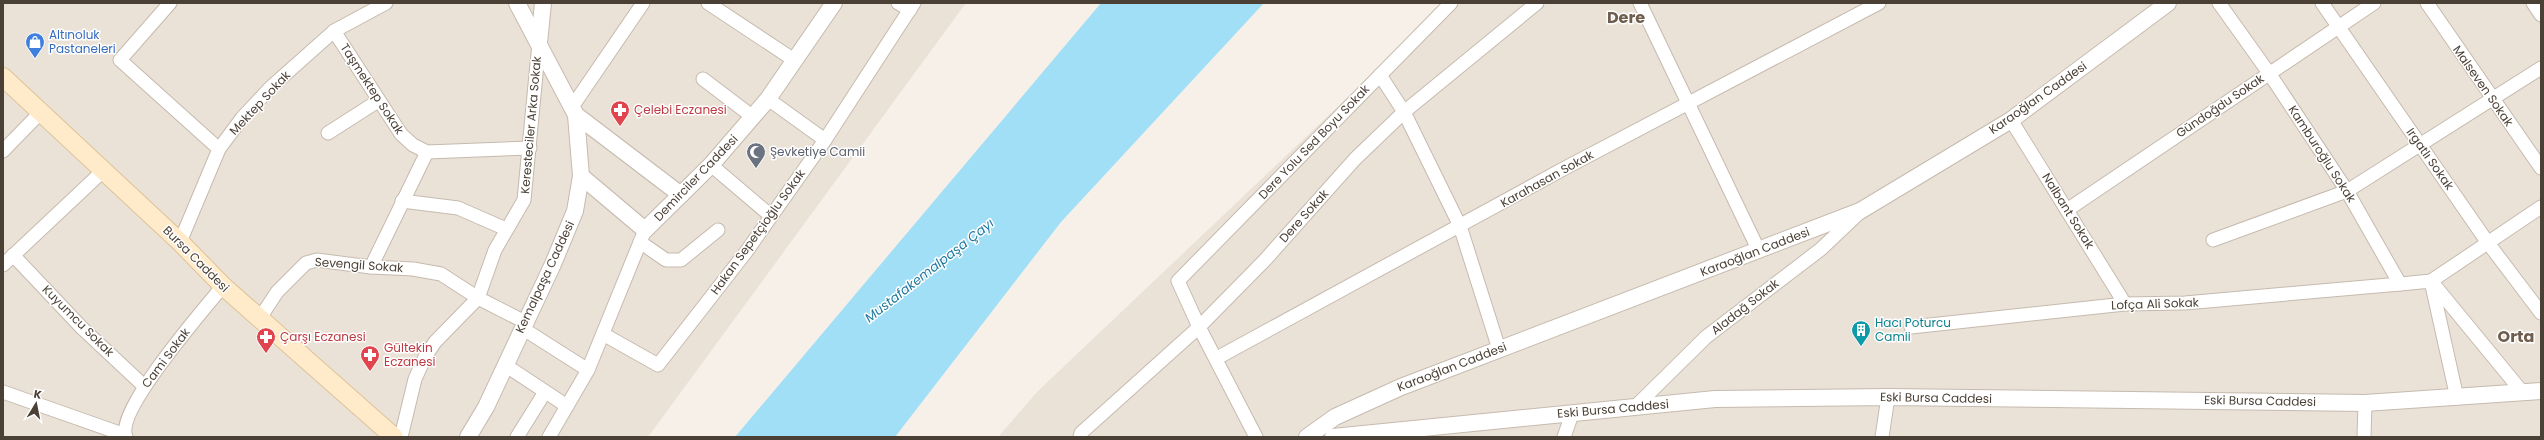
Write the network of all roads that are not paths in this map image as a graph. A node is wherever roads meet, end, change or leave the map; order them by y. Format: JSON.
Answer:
{"nodes":[{"id":1,"x":170,"y":3,"type":"edge"},
{"id":2,"x":386,"y":3,"type":"edge"},
{"id":3,"x":517,"y":3,"type":"edge"},
{"id":4,"x":543,"y":3,"type":"edge"},
{"id":5,"x":643,"y":3,"type":"edge"},
{"id":6,"x":708,"y":3,"type":"edge"},
{"id":7,"x":834,"y":3,"type":"edge"},
{"id":8,"x":898,"y":3,"type":"edge"},
{"id":9,"x":1451,"y":3,"type":"edge"},
{"id":10,"x":1537,"y":3,"type":"edge"},
{"id":11,"x":1640,"y":3,"type":"edge"},
{"id":12,"x":1879,"y":3,"type":"edge"},
{"id":13,"x":2168,"y":3,"type":"edge"},
{"id":14,"x":2219,"y":3,"type":"edge"},
{"id":15,"x":2322,"y":3,"type":"edge"},
{"id":16,"x":2374,"y":3,"type":"edge"},
{"id":17,"x":2427,"y":3,"type":"edge"},
{"id":18,"x":2533,"y":3,"type":"edge"},
{"id":19,"x":912,"y":6,"type":"edge"},
{"id":20,"x":2541,"y":15,"type":"edge"},
{"id":21,"x":2338,"y":27,"type":"junction"},
{"id":22,"x":334,"y":31,"type":"junction"},
{"id":23,"x":539,"y":43,"type":"junction"},
{"id":24,"x":794,"y":60,"type":"junction"},
{"id":25,"x":2541,"y":68,"type":"edge"},
{"id":26,"x":2269,"y":73,"type":"junction"},
{"id":27,"x":1380,"y":74,"type":"junction"},
{"id":28,"x":3,"y":77,"type":"edge"},
{"id":29,"x":703,"y":79,"type":"dead end"},
{"id":30,"x":768,"y":99,"type":"junction"},
{"id":31,"x":2492,"y":100,"type":"junction"},
{"id":32,"x":378,"y":101,"type":"junction"},
{"id":33,"x":1687,"y":105,"type":"junction"},
{"id":34,"x":574,"y":111,"type":"junction"},
{"id":35,"x":1404,"y":112,"type":"junction"},
{"id":36,"x":40,"y":113,"type":"junction"},
{"id":37,"x":753,"y":117,"type":"junction"},
{"id":38,"x":2011,"y":120,"type":"junction"},
{"id":39,"x":328,"y":133,"type":"dead end"},
{"id":40,"x":825,"y":140,"type":"junction"},
{"id":41,"x":2421,"y":146,"type":"junction"},
{"id":42,"x":530,"y":148,"type":"junction"},
{"id":43,"x":219,"y":149,"type":"junction"},
{"id":44,"x":3,"y":151,"type":"edge"},
{"id":45,"x":427,"y":152,"type":"junction"},
{"id":46,"x":711,"y":165,"type":"junction"},
{"id":47,"x":2541,"y":168,"type":"edge"},
{"id":48,"x":104,"y":170,"type":"junction"},
{"id":49,"x":581,"y":176,"type":"junction"},
{"id":50,"x":2347,"y":191,"type":"junction"},
{"id":51,"x":681,"y":195,"type":"junction"},
{"id":52,"x":402,"y":201,"type":"junction"},
{"id":53,"x":2541,"y":207,"type":"edge"},
{"id":54,"x":2068,"y":210,"type":"junction"},
{"id":55,"x":1860,"y":212,"type":"junction"},
{"id":56,"x":771,"y":216,"type":"junction"},
{"id":57,"x":1460,"y":226,"type":"junction"},
{"id":58,"x":506,"y":229,"type":"junction"},
{"id":59,"x":718,"y":230,"type":"dead end"},
{"id":60,"x":643,"y":236,"type":"junction"},
{"id":61,"x":2213,"y":240,"type":"dead end"},
{"id":62,"x":180,"y":242,"type":"junction"},
{"id":63,"x":2488,"y":243,"type":"junction"},
{"id":64,"x":1759,"y":251,"type":"junction"},
{"id":65,"x":13,"y":255,"type":"junction"},
{"id":66,"x":3,"y":265,"type":"edge"},
{"id":67,"x":371,"y":267,"type":"junction"},
{"id":68,"x":2431,"y":281,"type":"junction"},
{"id":69,"x":2400,"y":284,"type":"junction"},
{"id":70,"x":223,"y":286,"type":"junction"},
{"id":71,"x":478,"y":298,"type":"junction"},
{"id":72,"x":2125,"y":304,"type":"junction"},
{"id":73,"x":2541,"y":313,"type":"edge"},
{"id":74,"x":260,"y":318,"type":"junction"},
{"id":75,"x":523,"y":325,"type":"junction"},
{"id":76,"x":1199,"y":327,"type":"junction"},
{"id":77,"x":1911,"y":327,"type":"dead end"},
{"id":78,"x":604,"y":334,"type":"junction"},
{"id":79,"x":1499,"y":349,"type":"junction"},
{"id":80,"x":1217,"y":358,"type":"junction"},
{"id":81,"x":505,"y":365,"type":"junction"},
{"id":82,"x":588,"y":370,"type":"junction"},
{"id":83,"x":144,"y":386,"type":"junction"},
{"id":84,"x":2541,"y":391,"type":"edge"},
{"id":85,"x":3,"y":392,"type":"edge"},
{"id":86,"x":545,"y":392,"type":"junction"},
{"id":87,"x":2523,"y":393,"type":"junction"},
{"id":88,"x":1888,"y":397,"type":"junction"},
{"id":89,"x":2457,"y":398,"type":"junction"},
{"id":90,"x":2365,"y":403,"type":"junction"},
{"id":91,"x":567,"y":406,"type":"junction"},
{"id":92,"x":1634,"y":408,"type":"junction"},
{"id":93,"x":1572,"y":414,"type":"junction"},
{"id":94,"x":125,"y":436,"type":"edge"},
{"id":95,"x":394,"y":437,"type":"edge"},
{"id":96,"x":401,"y":437,"type":"edge"},
{"id":97,"x":468,"y":437,"type":"edge"},
{"id":98,"x":517,"y":437,"type":"edge"},
{"id":99,"x":549,"y":437,"type":"edge"},
{"id":100,"x":1080,"y":437,"type":"edge"},
{"id":101,"x":1256,"y":437,"type":"edge"},
{"id":102,"x":1307,"y":437,"type":"edge"},
{"id":103,"x":1333,"y":437,"type":"edge"},
{"id":104,"x":1564,"y":437,"type":"edge"},
{"id":105,"x":1882,"y":437,"type":"edge"},
{"id":106,"x":2364,"y":437,"type":"edge"}],
"edges":[{"from":1,"to":43,"type":"street"},
{"from":2,"to":22,"type":"street","name":"Mektep Sokak"},
{"from":3,"to":23,"type":"street","name":"Kemalpaşa Caddesi"},
{"from":4,"to":23,"type":"street"},
{"from":5,"to":34,"type":"street"},
{"from":6,"to":24,"type":"street"},
{"from":7,"to":24,"type":"street","name":"Demirciler Caddesi"},
{"from":8,"to":19,"type":"street"},
{"from":9,"to":27,"type":"street","name":"Dere Yolu Sed Boyu Sokak"},
{"from":10,"to":35,"type":"street","name":"Dere Sokak"},
{"from":11,"to":33,"type":"street"},
{"from":12,"to":33,"type":"street","name":"Karahasan Sokak"},
{"from":13,"to":38,"type":"street","name":"Karaoğlan Caddesi"},
{"from":14,"to":26,"type":"street","name":"Kamburoğlu Sokak"},
{"from":15,"to":21,"type":"street","name":"Irgatlı Sokak"},
{"from":16,"to":21,"type":"street","name":"Gündoğdu Sokak"},
{"from":17,"to":31,"type":"street","name":"Malseven Sokak"},
{"from":18,"to":20,"type":"street"},
{"from":19,"to":40,"type":"street","name":"Hakan Sepetçioğlu Sokak"},
{"from":21,"to":26,"type":"street","name":"Gündoğdu Sokak"},
{"from":21,"to":41,"type":"street","name":"Irgatlı Sokak"},
{"from":22,"to":32,"type":"street","name":"Taşmektep Sokak"},
{"from":22,"to":43,"type":"street","name":"Mektep Sokak"},
{"from":23,"to":34,"type":"street","name":"Kemalpaşa Caddesi"},
{"from":23,"to":42,"type":"street","name":"Keresteciler Arka Sokak"},
{"from":24,"to":30,"type":"street","name":"Demirciler Caddesi"},
{"from":25,"to":31,"type":"street"},
{"from":26,"to":50,"type":"street","name":"Kamburoğlu Sokak"},
{"from":26,"to":54,"type":"street","name":"Gündoğdu Sokak"},
{"from":27,"to":35,"type":"street"},
{"from":27,"to":76,"type":"street","name":"Dere Yolu Sed Boyu Sokak"},
{"from":28,"to":36,"type":"main road","name":"Bursa Caddesi"},
{"from":29,"to":37,"type":"street"},
{"from":30,"to":37,"type":"street","name":"Demirciler Caddesi"},
{"from":30,"to":40,"type":"street"},
{"from":31,"to":41,"type":"street"},
{"from":31,"to":47,"type":"street","name":"Malseven Sokak"},
{"from":32,"to":39,"type":"street"},
{"from":32,"to":45,"type":"street","name":"Taşmektep Sokak"},
{"from":33,"to":57,"type":"street","name":"Karahasan Sokak"},
{"from":33,"to":64,"type":"street"},
{"from":34,"to":49,"type":"street","name":"Kemalpaşa Caddesi"},
{"from":34,"to":51,"type":"street"},
{"from":35,"to":57,"type":"street"},
{"from":35,"to":76,"type":"street","name":"Dere Sokak"},
{"from":36,"to":44,"type":"street"},
{"from":36,"to":48,"type":"main road","name":"Bursa Caddesi"},
{"from":37,"to":46,"type":"street","name":"Demirciler Caddesi"},
{"from":38,"to":54,"type":"street","name":"Nalbant Sokak"},
{"from":38,"to":55,"type":"street","name":"Karaoğlan Caddesi"},
{"from":40,"to":56,"type":"street","name":"Hakan Sepetçioğlu Sokak"},
{"from":41,"to":50,"type":"street"},
{"from":41,"to":63,"type":"street","name":"Irgatlı Sokak"},
{"from":42,"to":45,"type":"street"},
{"from":42,"to":58,"type":"street","name":"Keresteciler Arka Sokak"},
{"from":43,"to":62,"type":"street","name":"Mektep Sokak"},
{"from":45,"to":52,"type":"street"},
{"from":46,"to":51,"type":"street","name":"Demirciler Caddesi"},
{"from":46,"to":56,"type":"street"},
{"from":48,"to":62,"type":"main road","name":"Bursa Caddesi"},
{"from":48,"to":65,"type":"street"},
{"from":49,"to":60,"type":"street"},
{"from":49,"to":75,"type":"street","name":"Kemalpaşa Caddesi"},
{"from":50,"to":61,"type":"street"},
{"from":50,"to":69,"type":"street","name":"Kamburoğlu Sokak"},
{"from":51,"to":60,"type":"street","name":"Demirciler Caddesi"},
{"from":52,"to":58,"type":"street"},
{"from":52,"to":67,"type":"street"},
{"from":53,"to":63,"type":"street"},
{"from":54,"to":72,"type":"street","name":"Nalbant Sokak"},
{"from":55,"to":64,"type":"street","name":"Karaoğlan Caddesi"},
{"from":55,"to":92,"type":"street","name":"Aladağ Sokak"},
{"from":56,"to":78,"type":"street","name":"Hakan Sepetçioğlu Sokak"},
{"from":57,"to":79,"type":"street"},
{"from":57,"to":80,"type":"street","name":"Karahasan Sokak"},
{"from":58,"to":71,"type":"street","name":"Keresteciler Arka Sokak"},
{"from":59,"to":60,"type":"street"},
{"from":60,"to":78,"type":"street","name":"Demirciler Caddesi"},
{"from":62,"to":70,"type":"main road","name":"Bursa Caddesi"},
{"from":63,"to":68,"type":"street"},
{"from":63,"to":73,"type":"street","name":"Irgatlı Sokak"},
{"from":64,"to":79,"type":"street","name":"Karaoğlan Caddesi"},
{"from":65,"to":66,"type":"street"},
{"from":65,"to":83,"type":"street","name":"Kuyumcu Sokak"},
{"from":67,"to":71,"type":"street","name":"Sevengil Sokak"},
{"from":67,"to":74,"type":"street","name":"Sevengil Sokak"},
{"from":68,"to":69,"type":"street"},
{"from":68,"to":87,"type":"street"},
{"from":68,"to":89,"type":"street"},
{"from":69,"to":72,"type":"street","name":"Lofça Ali Sokak"},
{"from":70,"to":74,"type":"main road","name":"Bursa Caddesi"},
{"from":70,"to":83,"type":"street","name":"Cami Sokak"},
{"from":71,"to":75,"type":"street","name":"Sevengil Sokak"},
{"from":71,"to":96,"type":"street","name":"Keresteciler Arka Sokak"},
{"from":72,"to":77,"type":"street","name":"Lofça Ali Sokak"},
{"from":74,"to":95,"type":"main road","name":"Bursa Caddesi"},
{"from":75,"to":81,"type":"street","name":"Kemalpaşa Caddesi"},
{"from":75,"to":82,"type":"street","name":"Sevengil Sokak"},
{"from":76,"to":80,"type":"street"},
{"from":76,"to":100,"type":"street","name":"Dere Sokak"},
{"from":78,"to":82,"type":"street","name":"Demirciler Caddesi"},
{"from":79,"to":102,"type":"street","name":"Karaoğlan Caddesi"},
{"from":80,"to":101,"type":"street"},
{"from":81,"to":86,"type":"street"},
{"from":81,"to":97,"type":"street","name":"Kemalpaşa Caddesi"},
{"from":82,"to":91,"type":"street","name":"Demirciler Caddesi"},
{"from":83,"to":94,"type":"street","name":"Cami Sokak"},
{"from":84,"to":87,"type":"street","name":"Eski Bursa Caddesi"},
{"from":85,"to":94,"type":"street"},
{"from":86,"to":91,"type":"street"},
{"from":86,"to":98,"type":"street"},
{"from":87,"to":89,"type":"street","name":"Eski Bursa Caddesi"},
{"from":88,"to":90,"type":"street","name":"Eski Bursa Caddesi"},
{"from":88,"to":92,"type":"street","name":"Eski Bursa Caddesi"},
{"from":88,"to":105,"type":"street"},
{"from":89,"to":90,"type":"street","name":"Eski Bursa Caddesi"},
{"from":90,"to":106,"type":"street"},
{"from":91,"to":99,"type":"street","name":"Demirciler Caddesi"},
{"from":92,"to":93,"type":"street","name":"Eski Bursa Caddesi"},
{"from":93,"to":103,"type":"street","name":"Eski Bursa Caddesi"},
{"from":93,"to":104,"type":"street"}]}
